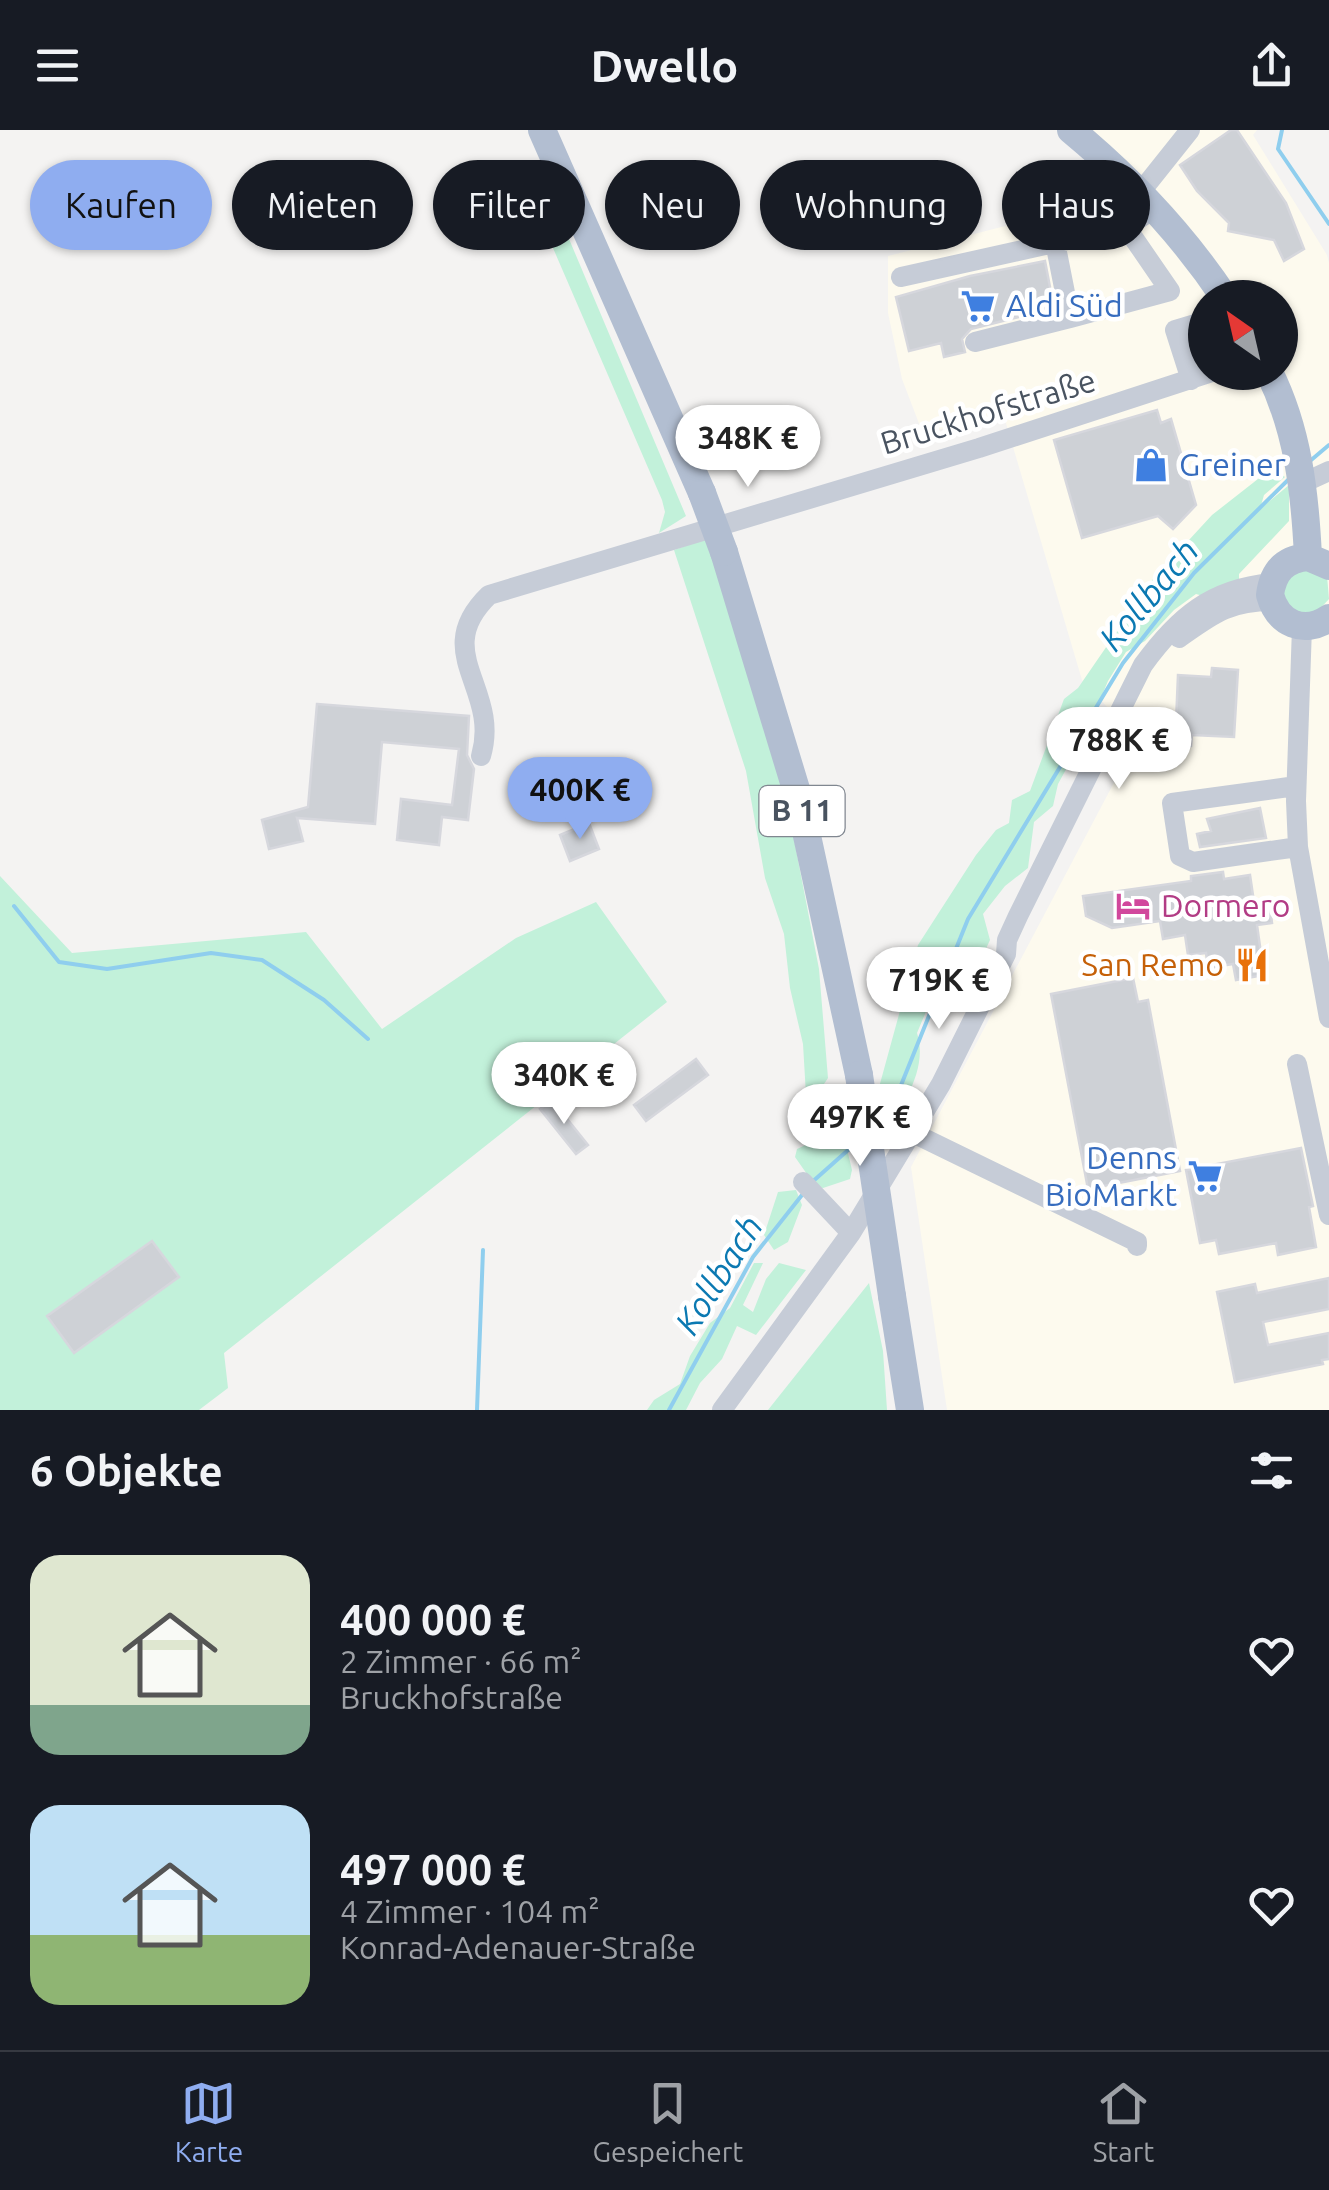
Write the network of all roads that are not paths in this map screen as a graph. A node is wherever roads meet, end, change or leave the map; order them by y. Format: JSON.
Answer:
{"nodes":[{"id":1,"x":542,"y":130,"type":"edge"},
{"id":2,"x":1072,"y":130,"type":"edge"},
{"id":3,"x":1190,"y":130,"type":"edge"},
{"id":4,"x":1103,"y":160,"type":"edge"},
{"id":5,"x":1150,"y":197,"type":"edge"},
{"id":6,"x":1150,"y":205,"type":"edge"},
{"id":7,"x":1020,"y":250,"type":"edge"},
{"id":8,"x":1057,"y":250,"type":"edge"},
{"id":9,"x":1142,"y":250,"type":"edge"},
{"id":10,"x":901,"y":277,"type":"dead end"},
{"id":11,"x":1213,"y":280,"type":"edge"},
{"id":12,"x":1070,"y":318,"type":"junction"},
{"id":13,"x":975,"y":342,"type":"dead end"},
{"id":14,"x":1188,"y":381,"type":"edge"},
{"id":15,"x":1278,"y":390,"type":"edge"},
{"id":16,"x":1329,"y":471,"type":"edge"},
{"id":17,"x":1303,"y":484,"type":"junction"},
{"id":18,"x":1319,"y":561,"type":"edge"},
{"id":19,"x":1272,"y":592,"type":"junction"},
{"id":20,"x":1316,"y":622,"type":"edge"},
{"id":21,"x":481,"y":756,"type":"dead end"},
{"id":22,"x":1296,"y":786,"type":"junction"},
{"id":23,"x":1298,"y":847,"type":"junction"},
{"id":24,"x":1327,"y":992,"type":"edge"},
{"id":25,"x":1329,"y":1018,"type":"edge"},
{"id":26,"x":1296,"y":1064,"type":"dead end"},
{"id":27,"x":912,"y":1132,"type":"junction"},
{"id":28,"x":808,"y":1188,"type":"dead end"},
{"id":29,"x":1329,"y":1215,"type":"edge"},
{"id":30,"x":851,"y":1233,"type":"junction"},
{"id":31,"x":1136,"y":1246,"type":"dead end"},
{"id":32,"x":722,"y":1410,"type":"edge"},
{"id":33,"x":910,"y":1410,"type":"edge"}],
"edges":[{"from":1,"to":33,"type":"main road","number":"B 11","bridge":true},
{"from":2,"to":4,"type":"main road"},
{"from":3,"to":5,"type":"street"},
{"from":6,"to":11,"type":"main road"},
{"from":7,"to":10,"type":"street"},
{"from":8,"to":12,"type":"street"},
{"from":9,"to":12,"type":"street"},
{"from":12,"to":13,"type":"street"},
{"from":14,"to":21,"type":"street","name":"Bruckhofstraße"},
{"from":15,"to":17,"type":"main road"},
{"from":16,"to":17,"type":"street"},
{"from":17,"to":18,"type":"main road"},
{"from":18,"to":19,"type":"main road"},
{"from":19,"to":20,"type":"main road"},
{"from":19,"to":27,"type":"street"},
{"from":20,"to":22,"type":"street"},
{"from":22,"to":23,"type":"street"},
{"from":22,"to":23,"type":"street"},
{"from":23,"to":24,"type":"street"},
{"from":24,"to":25,"type":"street"},
{"from":26,"to":29,"type":"street"},
{"from":27,"to":30,"type":"street"},
{"from":27,"to":31,"type":"street"},
{"from":28,"to":30,"type":"street"},
{"from":30,"to":32,"type":"street"}]}
